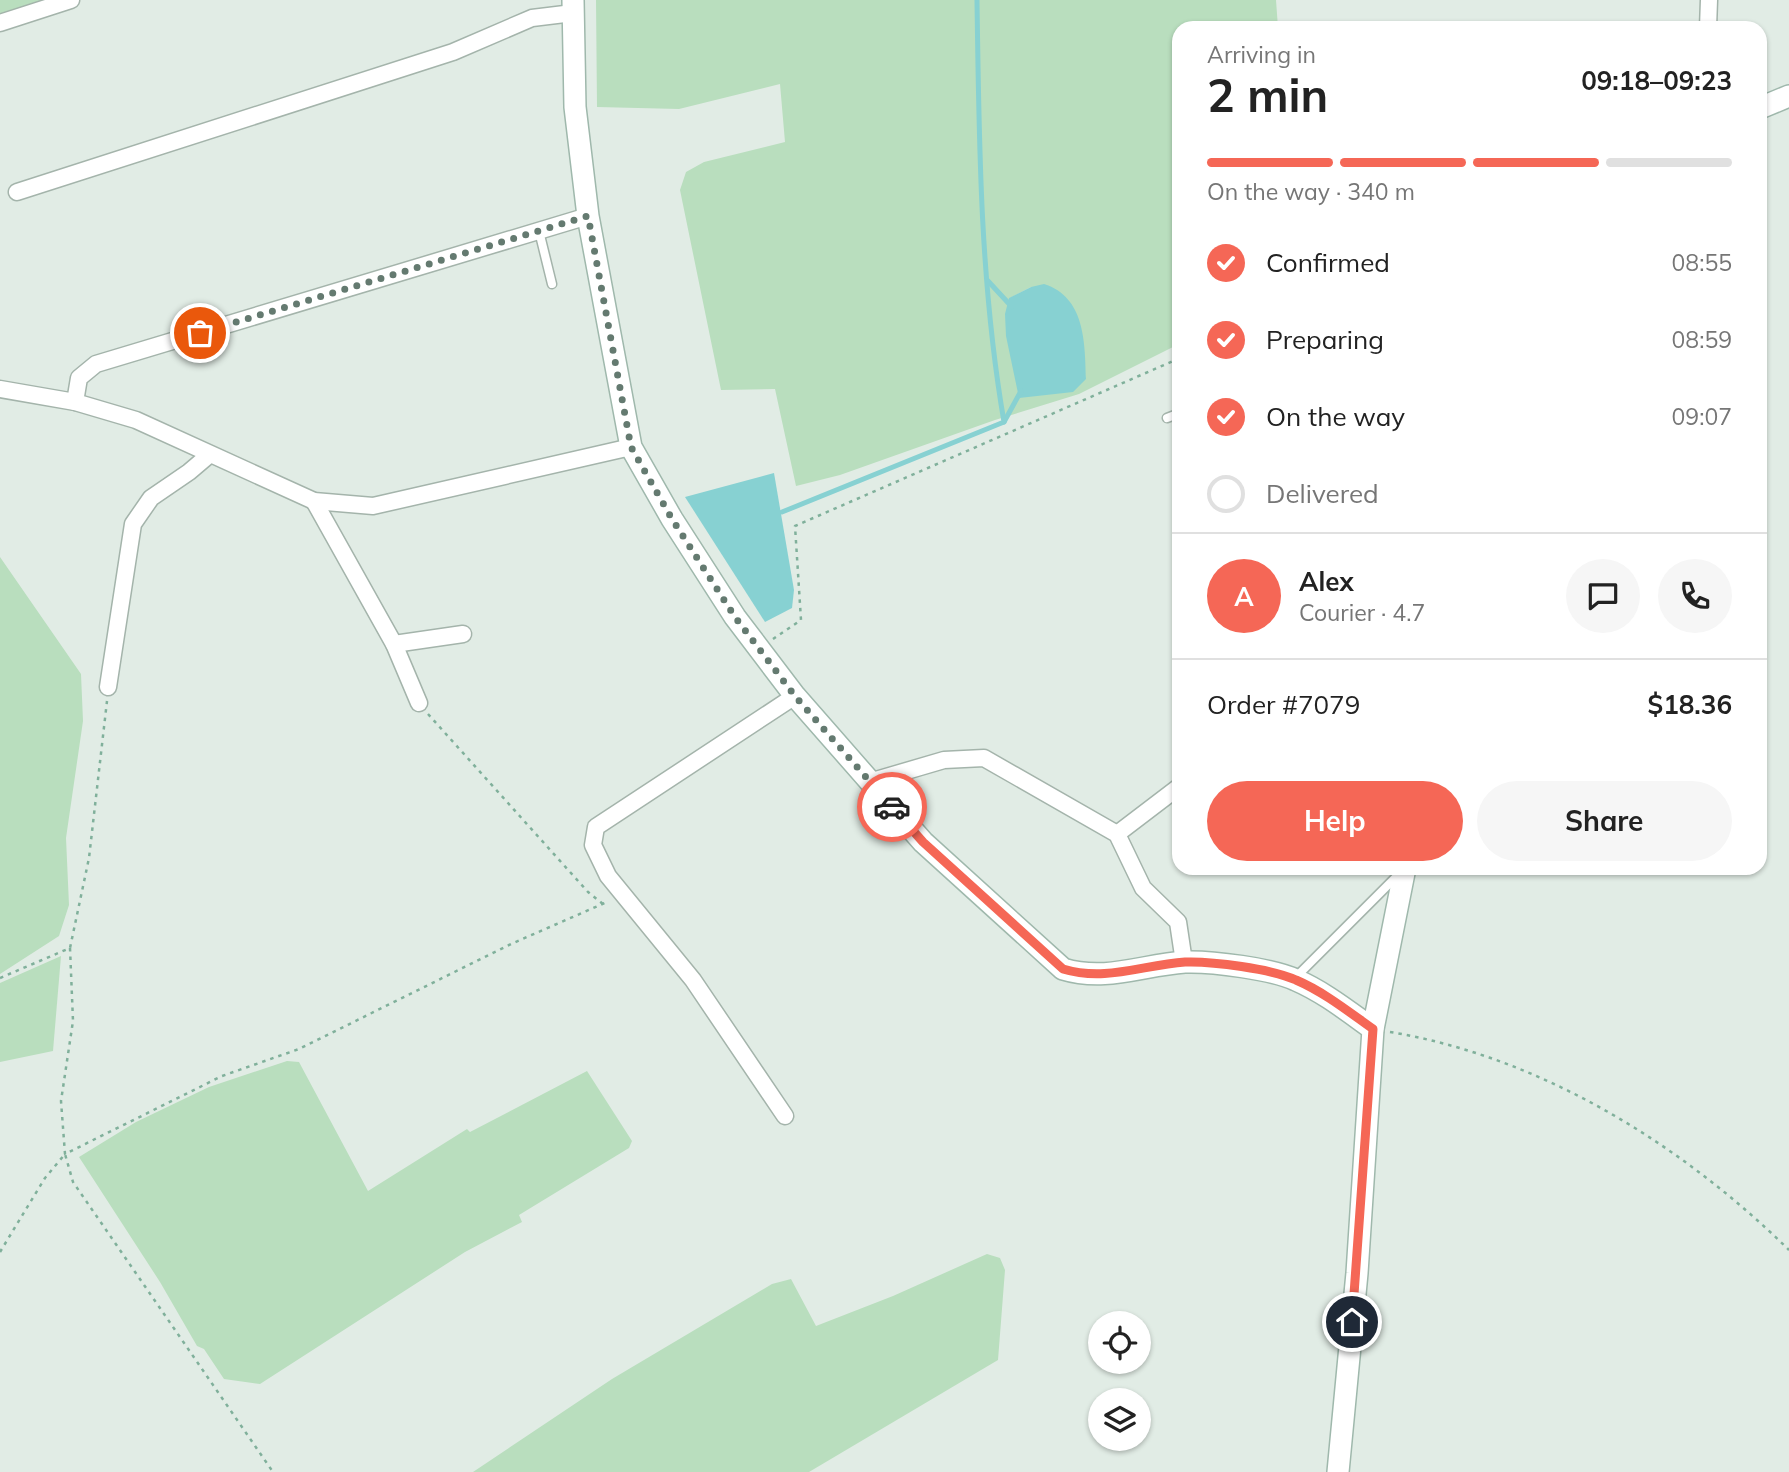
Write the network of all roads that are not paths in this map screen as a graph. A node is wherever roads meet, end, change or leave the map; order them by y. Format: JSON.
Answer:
{"nodes":[{"id":1,"x":71,"y":0,"type":"edge"},
{"id":2,"x":1709,"y":0,"type":"edge"},
{"id":3,"x":573,"y":7,"type":"edge"},
{"id":4,"x":1708,"y":21,"type":"edge"},
{"id":5,"x":0,"y":23,"type":"edge"},
{"id":6,"x":1789,"y":96,"type":"edge"},
{"id":7,"x":1767,"y":105,"type":"edge"},
{"id":8,"x":16,"y":192,"type":"dead end"},
{"id":9,"x":588,"y":216,"type":"junction"},
{"id":10,"x":539,"y":231,"type":"junction"},
{"id":11,"x":552,"y":284,"type":"dead end"},
{"id":12,"x":0,"y":389,"type":"edge"},
{"id":13,"x":75,"y":402,"type":"junction"},
{"id":14,"x":1172,"y":416,"type":"edge"},
{"id":15,"x":1167,"y":418,"type":"dead end"},
{"id":16,"x":631,"y":447,"type":"junction"},
{"id":17,"x":209,"y":455,"type":"junction"},
{"id":18,"x":314,"y":500,"type":"junction"},
{"id":19,"x":463,"y":634,"type":"dead end"},
{"id":20,"x":394,"y":644,"type":"junction"},
{"id":21,"x":108,"y":687,"type":"road end"},
{"id":22,"x":795,"y":696,"type":"junction"},
{"id":23,"x":419,"y":704,"type":"road end"},
{"id":24,"x":869,"y":782,"type":"junction"},
{"id":25,"x":1172,"y":792,"type":"edge"},
{"id":26,"x":1117,"y":834,"type":"junction"},
{"id":27,"x":1398,"y":875,"type":"edge"},
{"id":28,"x":1404,"y":875,"type":"edge"},
{"id":29,"x":1184,"y":962,"type":"junction"},
{"id":30,"x":1295,"y":979,"type":"junction"},
{"id":31,"x":1373,"y":1029,"type":"junction"},
{"id":32,"x":785,"y":1116,"type":"dead end"},
{"id":33,"x":1338,"y":1472,"type":"edge"}],
"edges":[{"from":1,"to":5,"type":"street"},
{"from":2,"to":4,"type":"street"},
{"from":3,"to":8,"type":"street"},
{"from":3,"to":9,"type":"street"},
{"from":6,"to":7,"type":"street"},
{"from":9,"to":10,"type":"street"},
{"from":9,"to":16,"type":"street"},
{"from":10,"to":11,"type":"lane"},
{"from":10,"to":13,"type":"street"},
{"from":12,"to":13,"type":"street"},
{"from":13,"to":17,"type":"street"},
{"from":14,"to":15,"type":"lane"},
{"from":16,"to":18,"type":"street"},
{"from":16,"to":22,"type":"street"},
{"from":17,"to":18,"type":"street"},
{"from":17,"to":21,"type":"street"},
{"from":18,"to":20,"type":"street"},
{"from":19,"to":20,"type":"street"},
{"from":20,"to":23,"type":"street"},
{"from":22,"to":24,"type":"street"},
{"from":22,"to":32,"type":"street"},
{"from":24,"to":26,"type":"street"},
{"from":24,"to":29,"type":"street"},
{"from":25,"to":26,"type":"street"},
{"from":26,"to":29,"type":"street"},
{"from":27,"to":30,"type":"lane"},
{"from":28,"to":31,"type":"street"},
{"from":29,"to":30,"type":"street"},
{"from":30,"to":31,"type":"street"},
{"from":31,"to":33,"type":"street"}]}
